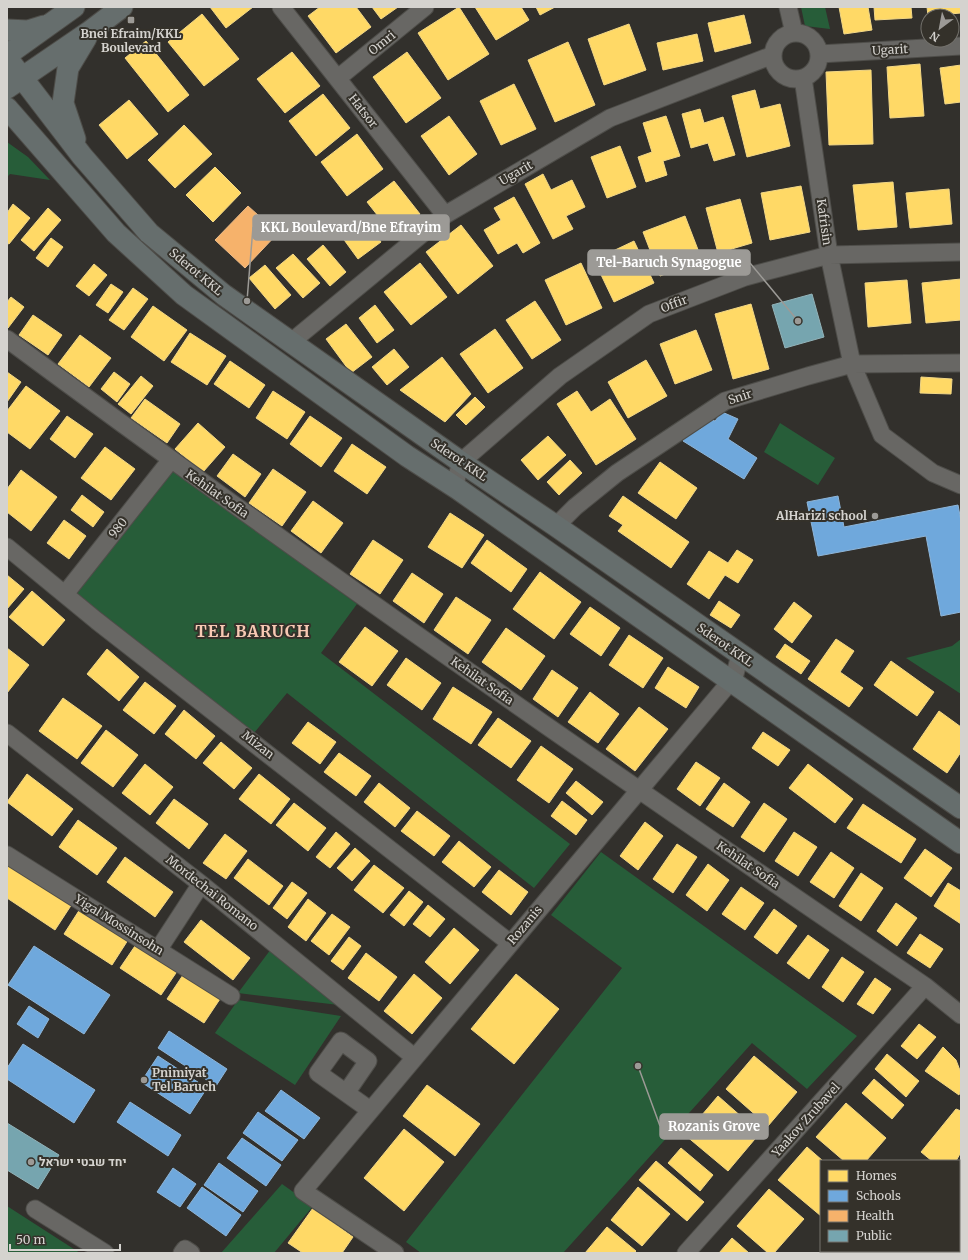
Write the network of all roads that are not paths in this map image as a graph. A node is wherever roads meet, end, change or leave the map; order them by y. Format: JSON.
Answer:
{"nodes":[{"id":1,"x":74,"y":7,"type":"edge"},
{"id":2,"x":122,"y":7,"type":"edge"},
{"id":3,"x":282,"y":7,"type":"edge"},
{"id":4,"x":425,"y":7,"type":"edge"},
{"id":5,"x":788,"y":7,"type":"edge"},
{"id":6,"x":52,"y":24,"type":"junction"},
{"id":7,"x":7,"y":30,"type":"edge"},
{"id":8,"x":89,"y":32,"type":"junction"},
{"id":9,"x":794,"y":33,"type":"junction"},
{"id":10,"x":961,"y":46,"type":"edge"},
{"id":11,"x":819,"y":54,"type":"junction"},
{"id":12,"x":773,"y":55,"type":"junction"},
{"id":13,"x":7,"y":57,"type":"edge"},
{"id":14,"x":338,"y":78,"type":"junction"},
{"id":15,"x":803,"y":78,"type":"junction"},
{"id":16,"x":14,"y":84,"type":"edge"},
{"id":17,"x":7,"y":108,"type":"edge"},
{"id":18,"x":7,"y":125,"type":"edge"},
{"id":19,"x":28,"y":134,"type":"junction"},
{"id":20,"x":82,"y":156,"type":"junction"},
{"id":21,"x":444,"y":215,"type":"junction"},
{"id":22,"x":961,"y":252,"type":"edge"},
{"id":23,"x":829,"y":255,"type":"junction"},
{"id":24,"x":7,"y":339,"type":"edge"},
{"id":25,"x":290,"y":343,"type":"junction"},
{"id":26,"x":961,"y":363,"type":"edge"},
{"id":27,"x":852,"y":364,"type":"junction"},
{"id":28,"x":170,"y":461,"type":"junction"},
{"id":29,"x":461,"y":462,"type":"junction"},
{"id":30,"x":961,"y":485,"type":"edge"},
{"id":31,"x":458,"y":489,"type":"junction"},
{"id":32,"x":556,"y":526,"type":"junction"},
{"id":33,"x":7,"y":547,"type":"edge"},
{"id":34,"x":65,"y":594,"type":"junction"},
{"id":35,"x":740,"y":655,"type":"junction"},
{"id":36,"x":730,"y":682,"type":"junction"},
{"id":37,"x":7,"y":733,"type":"edge"},
{"id":38,"x":638,"y":790,"type":"junction"},
{"id":39,"x":961,"y":808,"type":"edge"},
{"id":40,"x":961,"y":843,"type":"edge"},
{"id":41,"x":7,"y":855,"type":"edge"},
{"id":42,"x":201,"y":884,"type":"junction"},
{"id":43,"x":510,"y":943,"type":"junction"},
{"id":44,"x":158,"y":950,"type":"junction"},
{"id":45,"x":925,"y":986,"type":"junction"},
{"id":46,"x":231,"y":996,"type":"dead end"},
{"id":47,"x":961,"y":1015,"type":"edge"},
{"id":48,"x":414,"y":1057,"type":"junction"},
{"id":49,"x":346,"y":1093,"type":"dead end"},
{"id":50,"x":370,"y":1110,"type":"junction"},
{"id":51,"x":35,"y":1209,"type":"dead end"},
{"id":52,"x":105,"y":1253,"type":"edge"},
{"id":53,"x":182,"y":1253,"type":"edge"},
{"id":54,"x":191,"y":1253,"type":"edge"},
{"id":55,"x":395,"y":1253,"type":"edge"},
{"id":56,"x":686,"y":1253,"type":"edge"}],
"edges":[{"from":1,"to":6,"type":"main road"},
{"from":2,"to":8,"type":"main road"},
{"from":3,"to":14,"type":"street","name":"Hatsor"},
{"from":4,"to":14,"type":"street","name":"Omri"},
{"from":5,"to":9,"type":"street"},
{"from":6,"to":7,"type":"main road"},
{"from":6,"to":13,"type":"main road"},
{"from":8,"to":16,"type":"main road"},
{"from":8,"to":20,"type":"main road"},
{"from":9,"to":11,"type":"street"},
{"from":9,"to":12,"type":"street"},
{"from":10,"to":11,"type":"street","name":"Ugarit"},
{"from":11,"to":15,"type":"street"},
{"from":12,"to":15,"type":"street"},
{"from":12,"to":21,"type":"street","name":"Ugarit"},
{"from":13,"to":16,"type":"main road","name":"Sderot KKL"},
{"from":14,"to":21,"type":"street","name":"Hatsor"},
{"from":15,"to":23,"type":"street","name":"Kafrisin"},
{"from":16,"to":20,"type":"main road","name":"Sderot KKL"},
{"from":17,"to":19,"type":"main road","name":"Sderot KKL"},
{"from":18,"to":19,"type":"main road"},
{"from":19,"to":31,"type":"main road","name":"Sderot KKL"},
{"from":20,"to":25,"type":"main road","name":"Sderot KKL"},
{"from":21,"to":25,"type":"street","name":"Ugarit"},
{"from":22,"to":23,"type":"street","name":"Offir"},
{"from":23,"to":27,"type":"street","name":"Kafrisin"},
{"from":23,"to":29,"type":"street","name":"Offir"},
{"from":24,"to":28,"type":"street","name":"Kehilat Sofia"},
{"from":25,"to":29,"type":"main road","name":"Sderot KKL"},
{"from":26,"to":27,"type":"street","name":"Snir"},
{"from":27,"to":30,"type":"street","name":"Kafrisin"},
{"from":27,"to":32,"type":"street","name":"Snir"},
{"from":28,"to":34,"type":"street","name":"980"},
{"from":28,"to":38,"type":"street","name":"Kehilat Sofia"},
{"from":29,"to":31,"type":"street"},
{"from":29,"to":32,"type":"main road","name":"Sderot KKL"},
{"from":31,"to":36,"type":"main road","name":"Sderot KKL"},
{"from":32,"to":35,"type":"main road","name":"Sderot KKL"},
{"from":33,"to":34,"type":"street","name":"Mizan"},
{"from":34,"to":43,"type":"street","name":"Mizan"},
{"from":35,"to":36,"type":"street","name":"Rozanis"},
{"from":35,"to":39,"type":"main road","name":"Sderot KKL"},
{"from":36,"to":38,"type":"street","name":"Rozanis"},
{"from":36,"to":40,"type":"main road","name":"Sderot KKL"},
{"from":37,"to":42,"type":"street","name":"Mordechai Romano"},
{"from":38,"to":43,"type":"street","name":"Rozanis"},
{"from":38,"to":45,"type":"street","name":"Kehilat Sofia"},
{"from":41,"to":44,"type":"street","name":"Yigal Mossinsohn"},
{"from":42,"to":44,"type":"street"},
{"from":42,"to":48,"type":"street","name":"Mordechai Romano"},
{"from":43,"to":48,"type":"street","name":"Rozanis"},
{"from":44,"to":46,"type":"street","name":"Yigal Mossinsohn"},
{"from":45,"to":47,"type":"street","name":"Kehilat Sofia"},
{"from":45,"to":56,"type":"street","name":"Yaakov Zrubavel"},
{"from":48,"to":50,"type":"street","name":"Rozanis"},
{"from":49,"to":50,"type":"street"},
{"from":50,"to":55,"type":"street","name":"Rozanis"},
{"from":51,"to":52,"type":"street"},
{"from":53,"to":54,"type":"street"}]}
